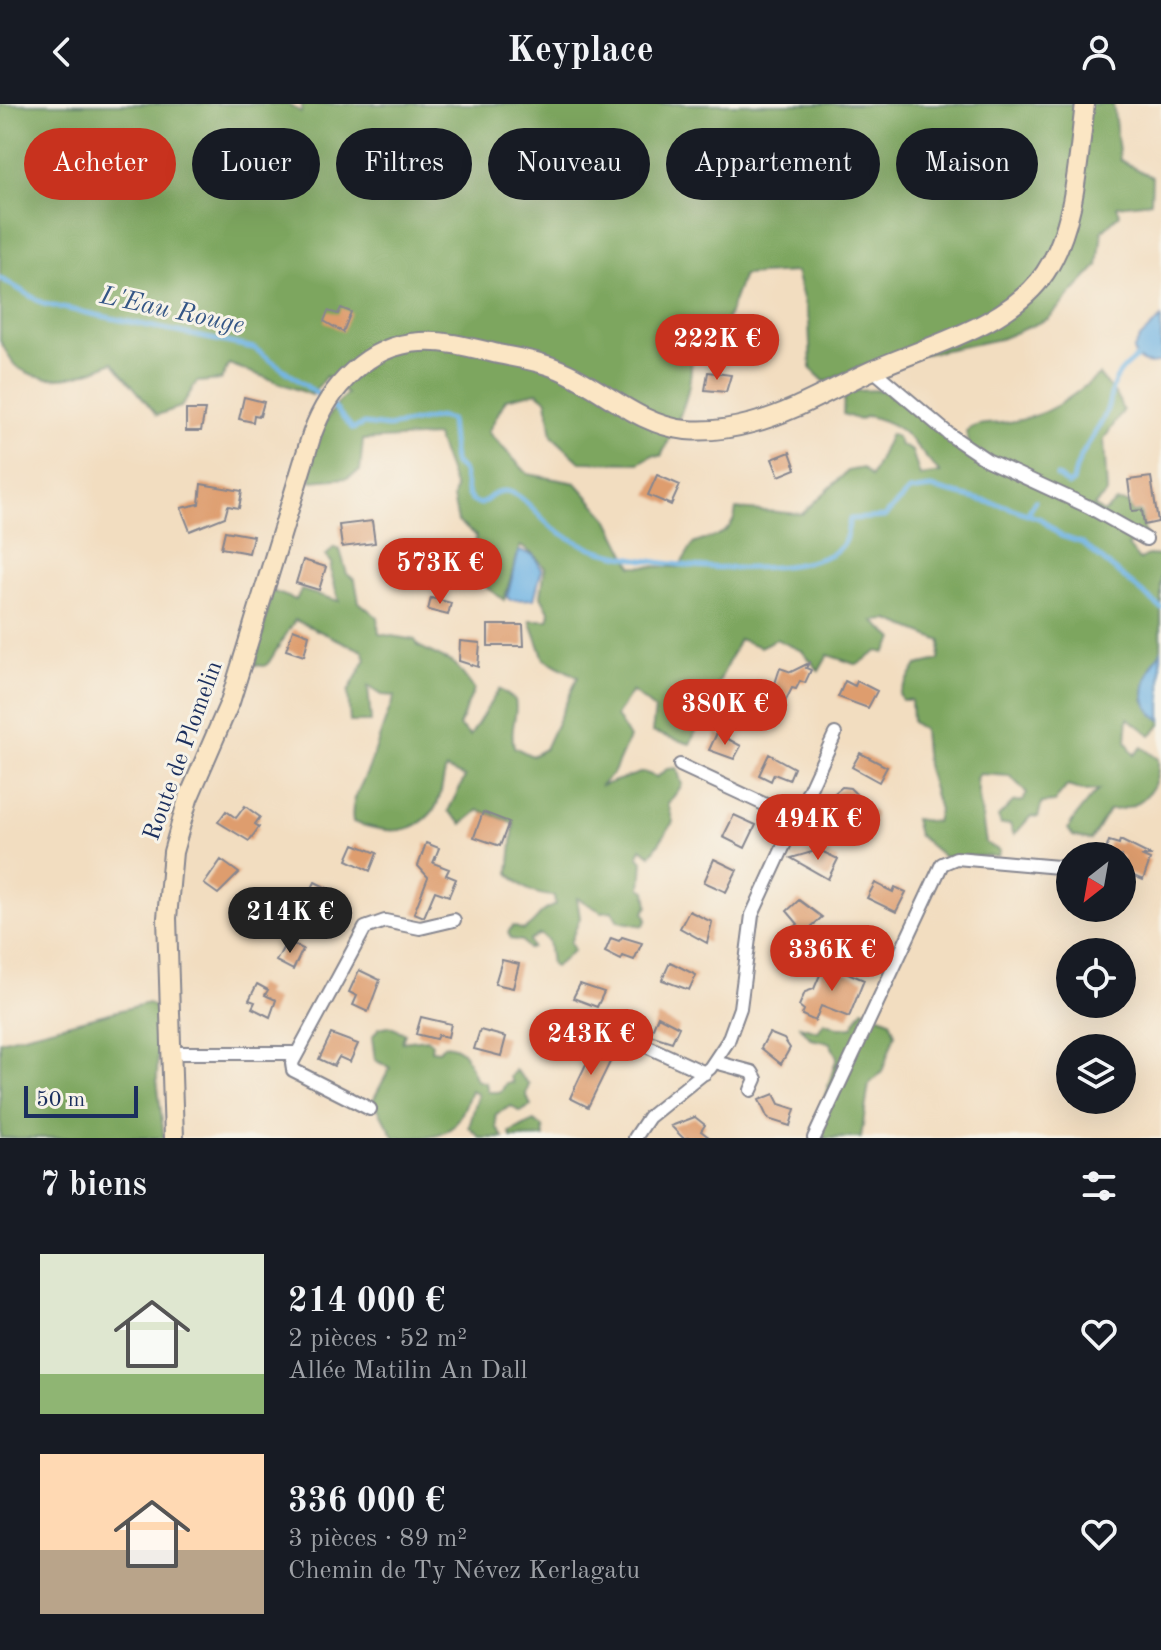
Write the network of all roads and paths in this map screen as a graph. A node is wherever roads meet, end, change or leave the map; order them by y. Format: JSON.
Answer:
{"nodes":[{"id":1,"x":1085,"y":104,"type":"edge"},
{"id":2,"x":873,"y":370,"type":"junction"},
{"id":3,"x":1146,"y":539,"type":"dead end"},
{"id":4,"x":835,"y":734,"type":"dead end"},
{"id":5,"x":680,"y":765,"type":"dead end"},
{"id":6,"x":796,"y":819,"type":"junction"},
{"id":7,"x":1056,"y":867,"type":"edge"},
{"id":8,"x":454,"y":920,"type":"dead end"},
{"id":9,"x":618,"y":1033,"type":"dead end"},
{"id":10,"x":173,"y":1053,"type":"junction"},
{"id":11,"x":297,"y":1053,"type":"junction"},
{"id":12,"x":715,"y":1062,"type":"junction"},
{"id":13,"x":705,"y":1073,"type":"junction"},
{"id":14,"x":751,"y":1090,"type":"dead end"},
{"id":15,"x":370,"y":1109,"type":"dead end"},
{"id":16,"x":174,"y":1138,"type":"edge"},
{"id":17,"x":635,"y":1138,"type":"edge"},
{"id":18,"x":814,"y":1138,"type":"edge"}],
"edges":[{"from":1,"to":2,"type":"street"},
{"from":2,"to":3,"type":"street"},
{"from":2,"to":10,"type":"street","name":"Route de Plomelin"},
{"from":4,"to":6,"type":"street"},
{"from":5,"to":6,"type":"street"},
{"from":6,"to":12,"type":"street"},
{"from":7,"to":18,"type":"street"},
{"from":8,"to":11,"type":"street"},
{"from":9,"to":13,"type":"street"},
{"from":10,"to":11,"type":"street"},
{"from":10,"to":16,"type":"street","name":"Route de Plomelin"},
{"from":11,"to":15,"type":"street"},
{"from":12,"to":13,"type":"street"},
{"from":12,"to":14,"type":"street"},
{"from":13,"to":17,"type":"street"}]}
